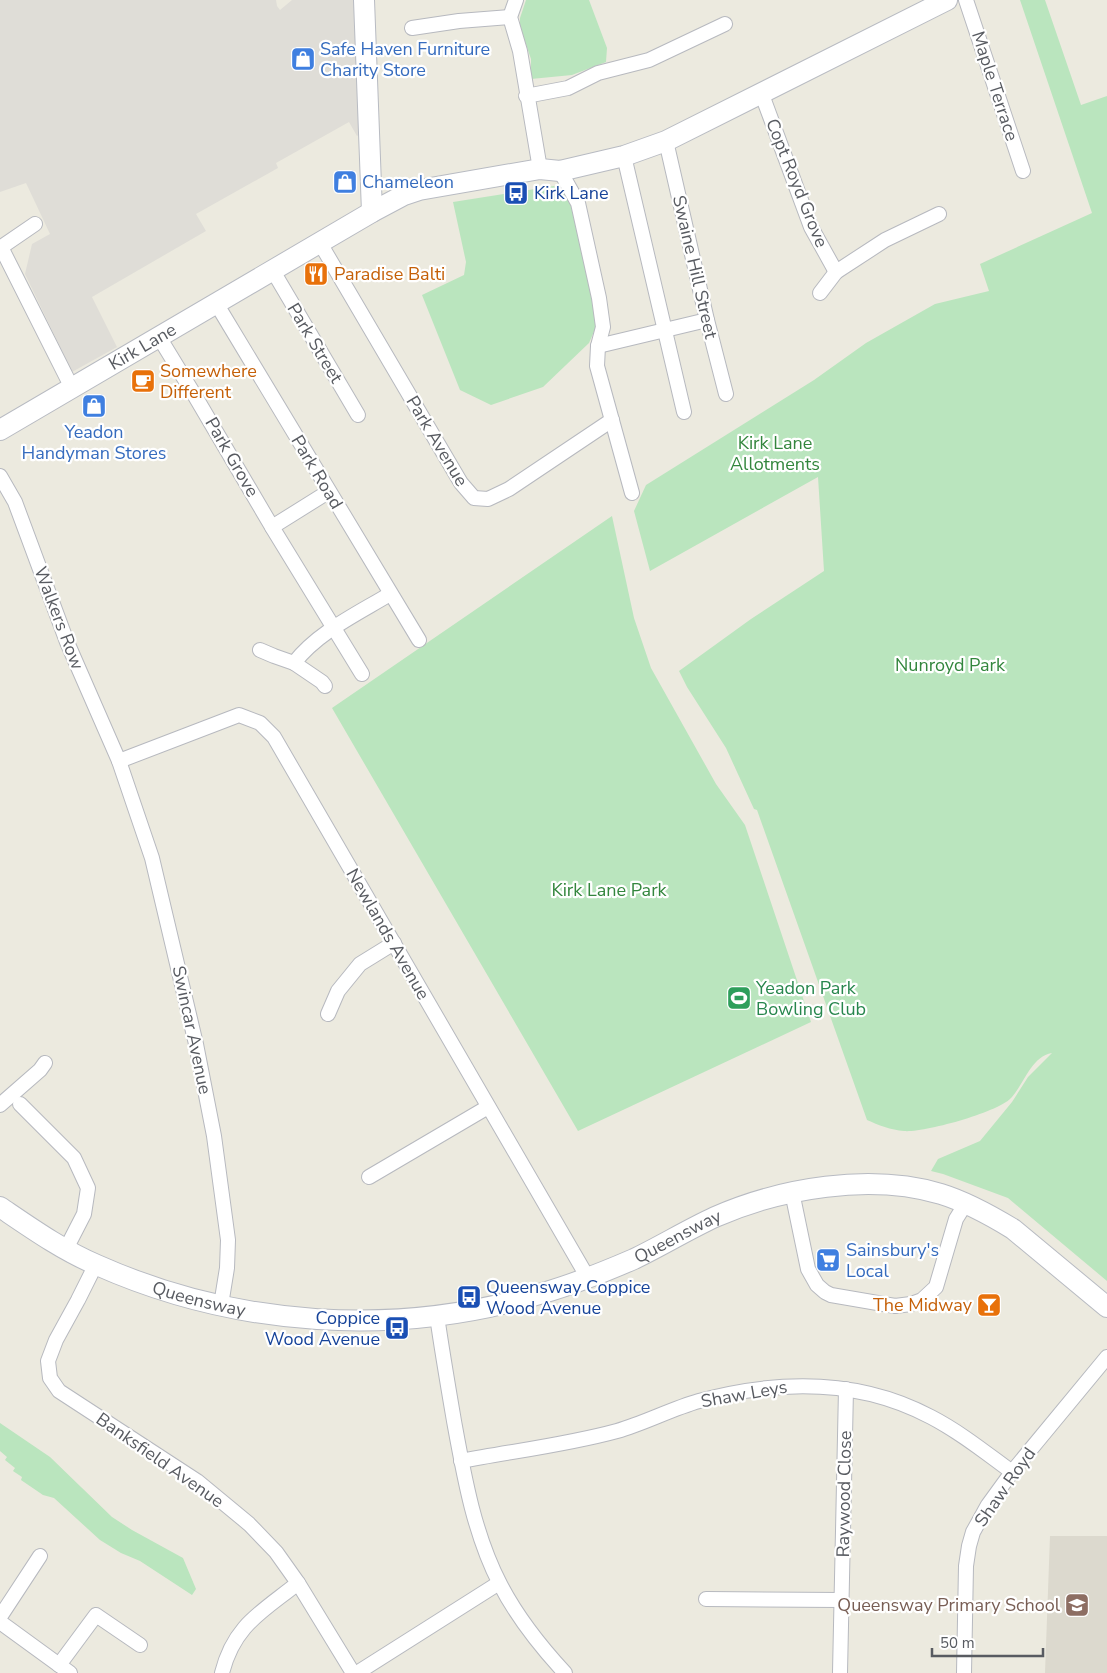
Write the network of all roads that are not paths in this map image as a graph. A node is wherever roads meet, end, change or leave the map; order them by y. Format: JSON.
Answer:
{"nodes":[{"id":1,"x":364,"y":0,"type":"edge"},
{"id":2,"x":516,"y":0,"type":"edge"},
{"id":3,"x":947,"y":0,"type":"edge"},
{"id":4,"x":966,"y":0,"type":"edge"},
{"id":5,"x":510,"y":17,"type":"junction"},
{"id":6,"x":725,"y":24,"type":"dead end"},
{"id":7,"x":412,"y":28,"type":"dead end"},
{"id":8,"x":761,"y":92,"type":"junction"},
{"id":9,"x":526,"y":96,"type":"junction"},
{"id":10,"x":666,"y":141,"type":"junction"},
{"id":11,"x":624,"y":156,"type":"junction"},
{"id":12,"x":540,"y":169,"type":"junction"},
{"id":13,"x":560,"y":171,"type":"junction"},
{"id":14,"x":1023,"y":171,"type":"dead end"},
{"id":15,"x":372,"y":212,"type":"junction"},
{"id":16,"x":939,"y":214,"type":"dead end"},
{"id":17,"x":34,"y":224,"type":"dead end"},
{"id":18,"x":320,"y":243,"type":"junction"},
{"id":19,"x":1,"y":248,"type":"edge"},
{"id":20,"x":272,"y":271,"type":"junction"},
{"id":21,"x":836,"y":272,"type":"junction"},
{"id":22,"x":820,"y":293,"type":"dead end"},
{"id":23,"x":216,"y":304,"type":"junction"},
{"id":24,"x":707,"y":320,"type":"junction"},
{"id":25,"x":664,"y":331,"type":"junction"},
{"id":26,"x":159,"y":337,"type":"junction"},
{"id":27,"x":598,"y":346,"type":"junction"},
{"id":28,"x":72,"y":388,"type":"junction"},
{"id":29,"x":726,"y":394,"type":"dead end"},
{"id":30,"x":684,"y":412,"type":"dead end"},
{"id":31,"x":358,"y":414,"type":"dead end"},
{"id":32,"x":612,"y":420,"type":"junction"},
{"id":33,"x":0,"y":430,"type":"edge"},
{"id":34,"x":0,"y":476,"type":"edge"},
{"id":35,"x":328,"y":492,"type":"junction"},
{"id":36,"x":632,"y":493,"type":"dead end"},
{"id":37,"x":272,"y":527,"type":"junction"},
{"id":38,"x":390,"y":594,"type":"junction"},
{"id":39,"x":334,"y":628,"type":"junction"},
{"id":40,"x":419,"y":640,"type":"dead end"},
{"id":41,"x":260,"y":650,"type":"dead end"},
{"id":42,"x":294,"y":662,"type":"junction"},
{"id":43,"x":362,"y":674,"type":"dead end"},
{"id":44,"x":325,"y":686,"type":"dead end"},
{"id":45,"x":120,"y":761,"type":"junction"},
{"id":46,"x":394,"y":944,"type":"junction"},
{"id":47,"x":328,"y":1014,"type":"dead end"},
{"id":48,"x":45,"y":1062,"type":"dead end"},
{"id":49,"x":20,"y":1104,"type":"dead end"},
{"id":50,"x":0,"y":1105,"type":"edge"},
{"id":51,"x":488,"y":1107,"type":"junction"},
{"id":52,"x":369,"y":1178,"type":"dead end"},
{"id":53,"x":792,"y":1192,"type":"junction"},
{"id":54,"x":966,"y":1203,"type":"junction"},
{"id":55,"x":0,"y":1207,"type":"edge"},
{"id":56,"x":66,"y":1249,"type":"junction"},
{"id":57,"x":96,"y":1264,"type":"junction"},
{"id":58,"x":588,"y":1278,"type":"junction"},
{"id":59,"x":221,"y":1305,"type":"junction"},
{"id":60,"x":1107,"y":1307,"type":"edge"},
{"id":61,"x":437,"y":1316,"type":"junction"},
{"id":62,"x":1107,"y":1357,"type":"edge"},
{"id":63,"x":846,"y":1389,"type":"junction"},
{"id":64,"x":461,"y":1460,"type":"junction"},
{"id":65,"x":1012,"y":1472,"type":"junction"},
{"id":66,"x":40,"y":1556,"type":"dead end"},
{"id":67,"x":298,"y":1583,"type":"junction"},
{"id":68,"x":499,"y":1583,"type":"junction"},
{"id":69,"x":706,"y":1599,"type":"dead end"},
{"id":70,"x":841,"y":1600,"type":"junction"},
{"id":71,"x":0,"y":1617,"type":"edge"},
{"id":72,"x":0,"y":1622,"type":"edge"},
{"id":73,"x":140,"y":1645,"type":"dead end"},
{"id":74,"x":65,"y":1669,"type":"edge"},
{"id":75,"x":222,"y":1673,"type":"edge"},
{"id":76,"x":355,"y":1673,"type":"edge"},
{"id":77,"x":564,"y":1673,"type":"edge"},
{"id":78,"x":840,"y":1673,"type":"edge"},
{"id":79,"x":964,"y":1673,"type":"edge"}],
"edges":[{"from":1,"to":15,"type":"street"},
{"from":2,"to":5,"type":"street"},
{"from":3,"to":8,"type":"street","name":"Kirk Lane"},
{"from":4,"to":14,"type":"street","name":"Maple Terrace"},
{"from":5,"to":7,"type":"street"},
{"from":5,"to":9,"type":"street"},
{"from":6,"to":9,"type":"street"},
{"from":8,"to":10,"type":"street","name":"Kirk Lane"},
{"from":8,"to":21,"type":"street","name":"Copt Royd Grove"},
{"from":9,"to":12,"type":"street"},
{"from":10,"to":11,"type":"street","name":"Kirk Lane"},
{"from":10,"to":24,"type":"street","name":"Swaine Hill Street"},
{"from":11,"to":13,"type":"street","name":"Kirk Lane"},
{"from":11,"to":25,"type":"street"},
{"from":12,"to":13,"type":"street","name":"Kirk Lane"},
{"from":12,"to":15,"type":"street","name":"Kirk Lane"},
{"from":13,"to":27,"type":"street"},
{"from":15,"to":18,"type":"street","name":"Kirk Lane"},
{"from":16,"to":21,"type":"street"},
{"from":17,"to":19,"type":"street"},
{"from":18,"to":20,"type":"street","name":"Kirk Lane"},
{"from":18,"to":32,"type":"street","name":"Park Avenue"},
{"from":19,"to":28,"type":"street"},
{"from":20,"to":23,"type":"street","name":"Kirk Lane"},
{"from":20,"to":31,"type":"street","name":"Park Street"},
{"from":21,"to":22,"type":"street"},
{"from":23,"to":26,"type":"street","name":"Kirk Lane"},
{"from":23,"to":35,"type":"street","name":"Park Road"},
{"from":24,"to":25,"type":"street"},
{"from":24,"to":29,"type":"street","name":"Swaine Hill Street"},
{"from":25,"to":27,"type":"street"},
{"from":25,"to":30,"type":"street"},
{"from":26,"to":28,"type":"street","name":"Kirk Lane"},
{"from":26,"to":37,"type":"street","name":"Park Grove"},
{"from":27,"to":32,"type":"street"},
{"from":28,"to":33,"type":"street","name":"Kirk Lane"},
{"from":32,"to":36,"type":"street"},
{"from":34,"to":45,"type":"street","name":"Walkers Row"},
{"from":35,"to":37,"type":"street"},
{"from":35,"to":38,"type":"street","name":"Park Road"},
{"from":37,"to":39,"type":"street","name":"Park Grove"},
{"from":38,"to":39,"type":"street"},
{"from":38,"to":40,"type":"street","name":"Park Road"},
{"from":39,"to":42,"type":"street"},
{"from":39,"to":43,"type":"street","name":"Park Grove"},
{"from":41,"to":42,"type":"street"},
{"from":42,"to":44,"type":"street"},
{"from":45,"to":46,"type":"street","name":"Newlands Avenue"},
{"from":45,"to":59,"type":"street","name":"Swincar Avenue"},
{"from":46,"to":47,"type":"street"},
{"from":46,"to":51,"type":"street","name":"Newlands Avenue"},
{"from":48,"to":50,"type":"street"},
{"from":49,"to":56,"type":"street"},
{"from":51,"to":52,"type":"street"},
{"from":51,"to":58,"type":"street","name":"Newlands Avenue"},
{"from":53,"to":54,"type":"street","name":"Queensway"},
{"from":53,"to":54,"type":"street"},
{"from":53,"to":58,"type":"street","name":"Queensway"},
{"from":54,"to":60,"type":"street","name":"Queensway"},
{"from":55,"to":56,"type":"street","name":"Queensway"},
{"from":56,"to":57,"type":"street","name":"Queensway"},
{"from":57,"to":59,"type":"street","name":"Queensway"},
{"from":57,"to":67,"type":"street","name":"Banksfield Avenue"},
{"from":58,"to":61,"type":"street","name":"Queensway"},
{"from":59,"to":61,"type":"street","name":"Queensway"},
{"from":61,"to":64,"type":"street"},
{"from":62,"to":65,"type":"street","name":"Shaw Royd"},
{"from":63,"to":64,"type":"street","name":"Shaw Leys"},
{"from":63,"to":65,"type":"street","name":"Shaw Leys"},
{"from":63,"to":70,"type":"street","name":"Raywood Close"},
{"from":64,"to":68,"type":"street"},
{"from":65,"to":79,"type":"street","name":"Shaw Royd"},
{"from":66,"to":71,"type":"street"},
{"from":67,"to":75,"type":"street"},
{"from":67,"to":76,"type":"street","name":"Banksfield Avenue"},
{"from":68,"to":76,"type":"street"},
{"from":68,"to":77,"type":"street"},
{"from":69,"to":70,"type":"street"},
{"from":70,"to":78,"type":"street","name":"Raywood Close"},
{"from":72,"to":74,"type":"street"},
{"from":73,"to":74,"type":"street"}]}
